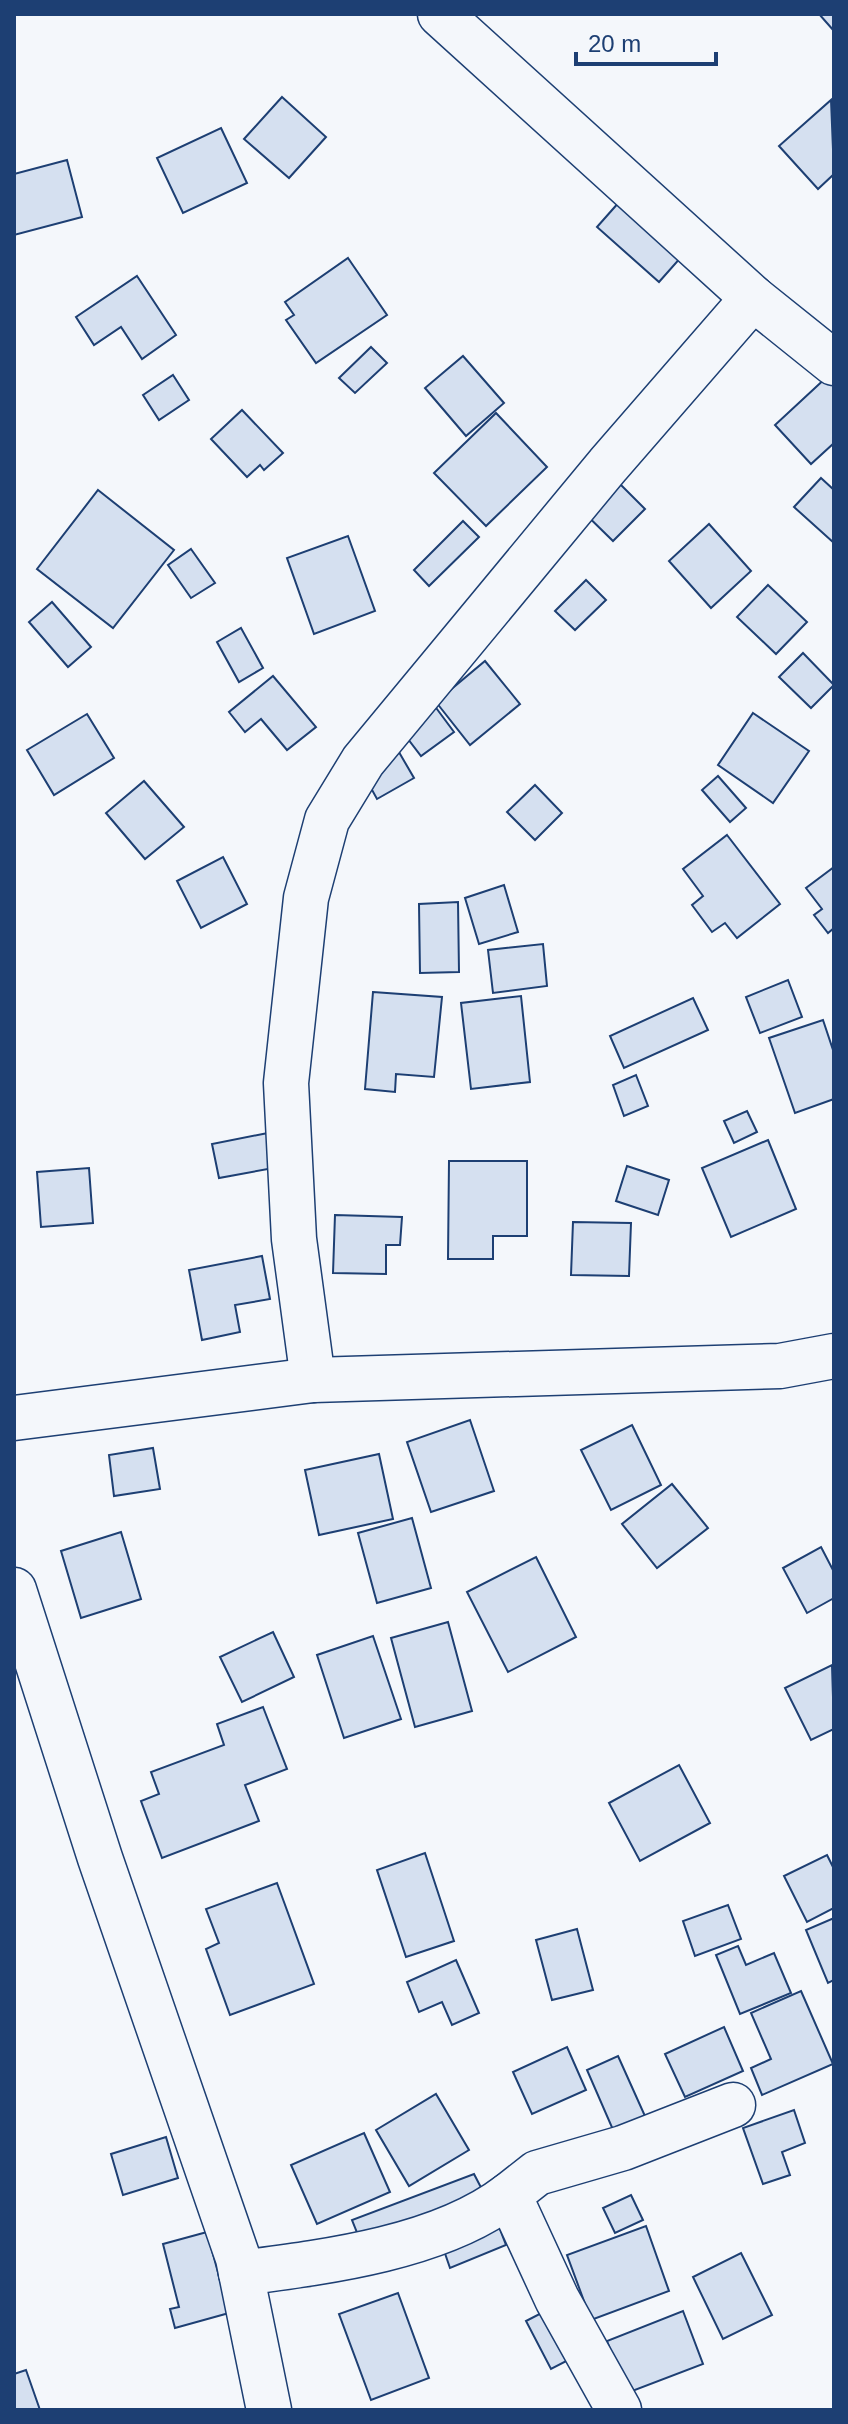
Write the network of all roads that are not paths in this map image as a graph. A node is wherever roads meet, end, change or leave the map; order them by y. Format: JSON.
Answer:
{"nodes":[{"id":1,"x":440,"y":14,"type":"edge"},
{"id":2,"x":753,"y":298,"type":"junction"},
{"id":3,"x":834,"y":363,"type":"edge"},
{"id":4,"x":834,"y":1356,"type":"edge"},
{"id":5,"x":313,"y":1380,"type":"junction"},
{"id":6,"x":14,"y":1418,"type":"edge"},
{"id":7,"x":14,"y":1590,"type":"edge"},
{"id":8,"x":733,"y":2105,"type":"dead end"},
{"id":9,"x":509,"y":2195,"type":"junction"},
{"id":10,"x":241,"y":2273,"type":"junction"},
{"id":11,"x":269,"y":2410,"type":"edge"},
{"id":12,"x":619,"y":2410,"type":"edge"}],
"edges":[{"from":1,"to":2,"type":"street"},
{"from":2,"to":3,"type":"street"},
{"from":2,"to":5,"type":"street"},
{"from":4,"to":5,"type":"street"},
{"from":5,"to":6,"type":"street"},
{"from":7,"to":10,"type":"street"},
{"from":8,"to":9,"type":"street"},
{"from":9,"to":10,"type":"street"},
{"from":9,"to":12,"type":"street"},
{"from":10,"to":11,"type":"street"}]}
